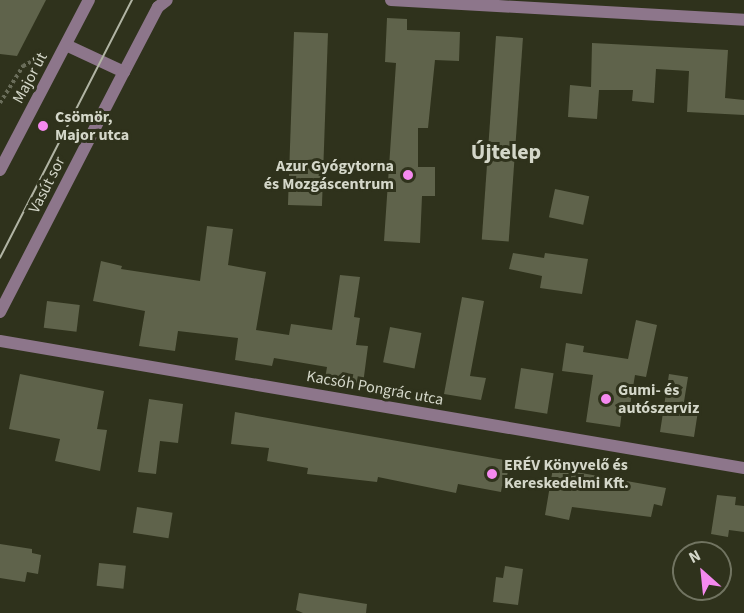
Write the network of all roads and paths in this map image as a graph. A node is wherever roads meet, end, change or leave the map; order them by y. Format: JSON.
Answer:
{"nodes":[{"id":1,"x":89,"y":0,"type":"edge"},
{"id":2,"x":167,"y":0,"type":"edge"},
{"id":3,"x":391,"y":0,"type":"edge"},
{"id":4,"x":744,"y":20,"type":"edge"},
{"id":5,"x":66,"y":45,"type":"junction"},
{"id":6,"x":124,"y":72,"type":"junction"},
{"id":7,"x":0,"y":103,"type":"edge"},
{"id":8,"x":0,"y":170,"type":"edge"},
{"id":9,"x":0,"y":312,"type":"edge"},
{"id":10,"x":0,"y":341,"type":"edge"},
{"id":11,"x":744,"y":468,"type":"edge"}],
"edges":[{"from":1,"to":5,"type":"street","name":"Major út"},
{"from":2,"to":6,"type":"street","name":"Vasút sor"},
{"from":3,"to":4,"type":"street"},
{"from":5,"to":6,"type":"street"},
{"from":5,"to":7,"type":"path"},
{"from":5,"to":8,"type":"street","name":"Major út"},
{"from":6,"to":9,"type":"street","name":"Vasút sor"},
{"from":10,"to":11,"type":"street","name":"Kacsóh Pongrác utca"}]}
